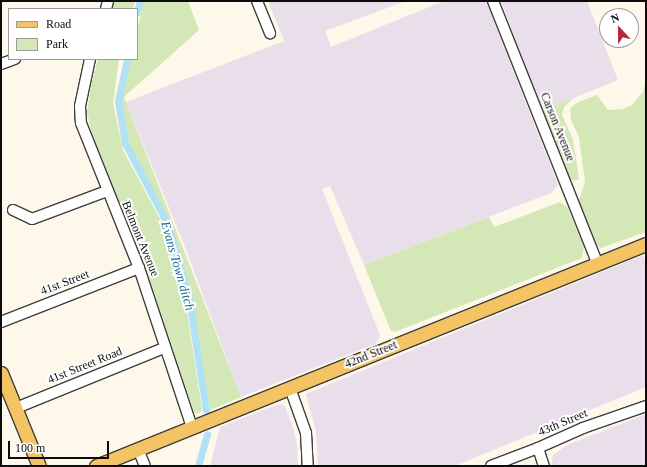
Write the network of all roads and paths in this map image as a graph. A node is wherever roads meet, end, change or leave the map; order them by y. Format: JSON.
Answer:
{"nodes":[{"id":1,"x":257,"y":1,"type":"edge"},
{"id":2,"x":493,"y":1,"type":"edge"},
{"id":3,"x":270,"y":33,"type":"dead end"},
{"id":4,"x":11,"y":60,"type":"edge"},
{"id":5,"x":90,"y":60,"type":"edge"},
{"id":6,"x":1,"y":64,"type":"edge"},
{"id":7,"x":107,"y":191,"type":"junction"},
{"id":8,"x":13,"y":210,"type":"dead end"},
{"id":9,"x":646,"y":244,"type":"edge"},
{"id":10,"x":597,"y":263,"type":"junction"},
{"id":11,"x":139,"y":268,"type":"junction"},
{"id":12,"x":1,"y":322,"type":"edge"},
{"id":13,"x":164,"y":348,"type":"junction"},
{"id":14,"x":1,"y":373,"type":"edge"},
{"id":15,"x":290,"y":388,"type":"junction"},
{"id":16,"x":646,"y":406,"type":"edge"},
{"id":17,"x":16,"y":408,"type":"junction"},
{"id":18,"x":192,"y":427,"type":"junction"},
{"id":19,"x":538,"y":448,"type":"junction"},
{"id":20,"x":138,"y":449,"type":"junction"},
{"id":21,"x":39,"y":466,"type":"edge"},
{"id":22,"x":96,"y":466,"type":"edge"},
{"id":23,"x":145,"y":466,"type":"edge"},
{"id":24,"x":308,"y":466,"type":"edge"},
{"id":25,"x":491,"y":466,"type":"edge"},
{"id":26,"x":544,"y":466,"type":"edge"}],
"edges":[{"from":1,"to":3,"type":"street"},
{"from":2,"to":10,"type":"street","name":"Carson Avenue"},
{"from":4,"to":6,"type":"street"},
{"from":5,"to":7,"type":"street","name":"Belmont Avenue"},
{"from":7,"to":8,"type":"street"},
{"from":7,"to":11,"type":"street","name":"Belmont Avenue"},
{"from":9,"to":10,"type":"main road","name":"42nd Street"},
{"from":10,"to":15,"type":"main road","name":"42nd Street"},
{"from":11,"to":12,"type":"street","name":"41st Street"},
{"from":11,"to":13,"type":"street","name":"Belmont Avenue"},
{"from":13,"to":17,"type":"street","name":"41st Street Road"},
{"from":13,"to":18,"type":"street","name":"Belmont Avenue"},
{"from":14,"to":17,"type":"main road"},
{"from":15,"to":18,"type":"main road","name":"42nd Street"},
{"from":15,"to":24,"type":"street"},
{"from":16,"to":19,"type":"street","name":"43th Street"},
{"from":17,"to":21,"type":"main road"},
{"from":18,"to":20,"type":"main road","name":"42nd Street"},
{"from":19,"to":25,"type":"street","name":"43th Street"},
{"from":19,"to":26,"type":"street"},
{"from":20,"to":22,"type":"main road","name":"42nd Street"},
{"from":20,"to":23,"type":"street"}]}
